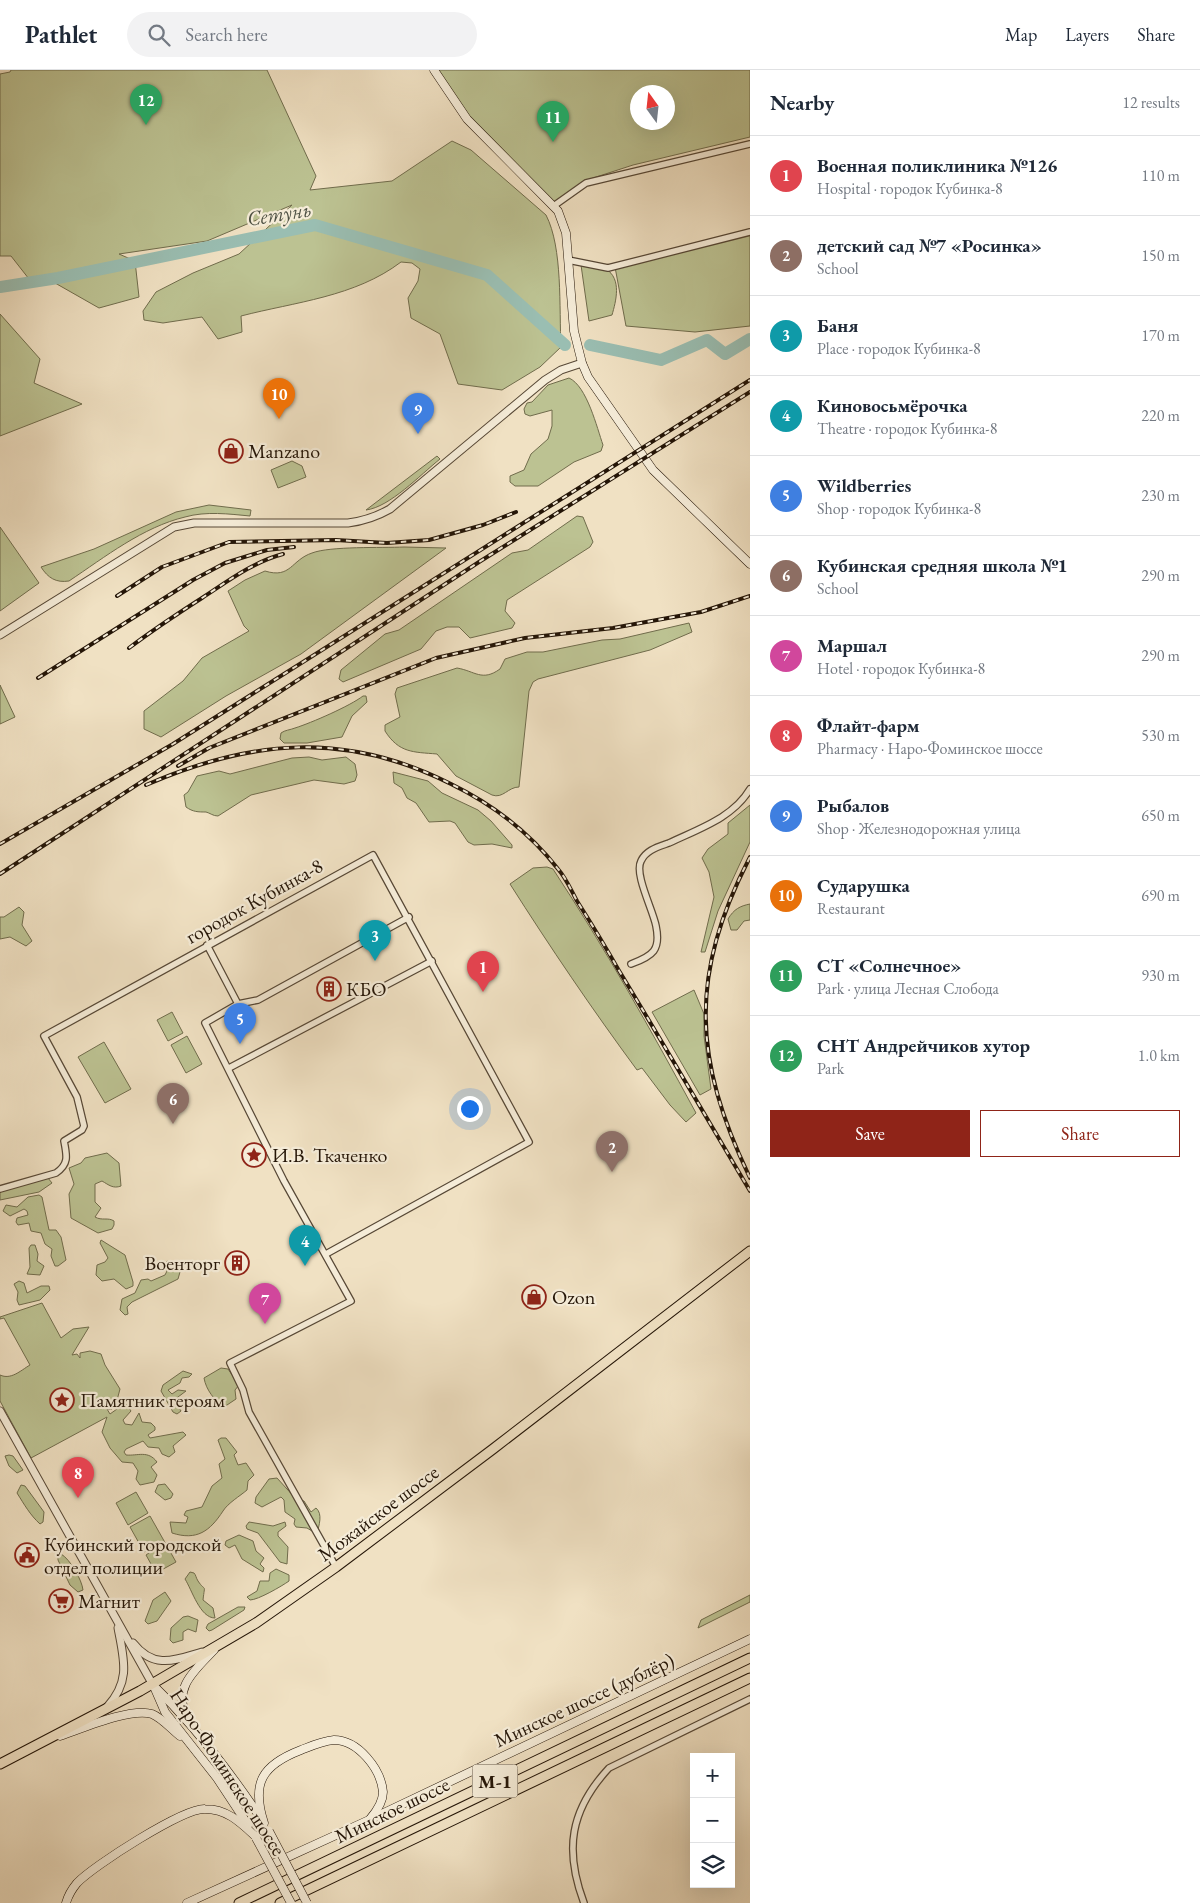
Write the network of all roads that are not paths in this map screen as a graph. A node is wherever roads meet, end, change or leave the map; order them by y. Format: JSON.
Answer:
{"nodes":[{"id":1,"x":434,"y":70,"type":"edge"},
{"id":2,"x":750,"y":144,"type":"edge"},
{"id":3,"x":555,"y":205,"type":"junction"},
{"id":4,"x":750,"y":232,"type":"edge"},
{"id":5,"x":568,"y":260,"type":"junction"},
{"id":6,"x":582,"y":363,"type":"junction"},
{"id":7,"x":750,"y":564,"type":"edge"},
{"id":8,"x":0,"y":635,"type":"edge"},
{"id":9,"x":750,"y":789,"type":"edge"},
{"id":10,"x":409,"y":917,"type":"junction"},
{"id":11,"x":207,"y":945,"type":"junction"},
{"id":12,"x":432,"y":961,"type":"junction"},
{"id":13,"x":631,"y":964,"type":"dead end"},
{"id":14,"x":238,"y":1004,"type":"junction"},
{"id":15,"x":229,"y":1068,"type":"junction"},
{"id":16,"x":0,"y":1189,"type":"edge"},
{"id":17,"x":750,"y":1251,"type":"edge"},
{"id":18,"x":326,"y":1254,"type":"junction"},
{"id":19,"x":0,"y":1411,"type":"edge"},
{"id":20,"x":336,"y":1567,"type":"junction"},
{"id":21,"x":116,"y":1621,"type":"junction"},
{"id":22,"x":750,"y":1639,"type":"edge"},
{"id":23,"x":216,"y":1648,"type":"junction"},
{"id":24,"x":750,"y":1658,"type":"edge"},
{"id":25,"x":750,"y":1678,"type":"edge"},
{"id":26,"x":153,"y":1684,"type":"junction"},
{"id":27,"x":750,"y":1699,"type":"edge"},
{"id":28,"x":101,"y":1713,"type":"junction"},
{"id":29,"x":191,"y":1724,"type":"junction"},
{"id":30,"x":48,"y":1740,"type":"junction"},
{"id":31,"x":192,"y":1746,"type":"junction"},
{"id":32,"x":10,"y":1759,"type":"junction"},
{"id":33,"x":0,"y":1760,"type":"edge"},
{"id":34,"x":0,"y":1764,"type":"edge"},
{"id":35,"x":369,"y":1820,"type":"junction"},
{"id":36,"x":264,"y":1823,"type":"junction"},
{"id":37,"x":255,"y":1836,"type":"junction"},
{"id":38,"x":66,"y":1903,"type":"edge"},
{"id":39,"x":188,"y":1903,"type":"edge"},
{"id":40,"x":239,"y":1903,"type":"edge"},
{"id":41,"x":280,"y":1903,"type":"edge"},
{"id":42,"x":291,"y":1903,"type":"edge"},
{"id":43,"x":308,"y":1903,"type":"edge"},
{"id":44,"x":584,"y":1903,"type":"edge"}],
"edges":[{"from":1,"to":3,"type":"main road"},
{"from":2,"to":3,"type":"street"},
{"from":3,"to":5,"type":"main road"},
{"from":4,"to":5,"type":"street"},
{"from":5,"to":6,"type":"main road"},
{"from":6,"to":7,"type":"main road"},
{"from":6,"to":8,"type":"street"},
{"from":9,"to":13,"type":"street"},
{"from":10,"to":11,"type":"street","name":"городок Кубинка-8"},
{"from":10,"to":12,"type":"street","name":"городок Кубинка-8"},
{"from":10,"to":14,"type":"street"},
{"from":11,"to":14,"type":"street"},
{"from":11,"to":16,"type":"street","name":"городок Кубинка-8"},
{"from":12,"to":15,"type":"street"},
{"from":12,"to":18,"type":"street","name":"городок Кубинка-8"},
{"from":14,"to":15,"type":"street"},
{"from":15,"to":18,"type":"street"},
{"from":17,"to":20,"type":"main road","name":"Можайское шоссе"},
{"from":18,"to":20,"type":"street"},
{"from":19,"to":21,"type":"street","name":"Наро-Фоминское шоссе"},
{"from":20,"to":23,"type":"main road","name":"Можайское шоссе"},
{"from":21,"to":23,"type":"street"},
{"from":21,"to":26,"type":"street","name":"Наро-Фоминское шоссе"},
{"from":21,"to":28,"type":"street"},
{"from":22,"to":35,"type":"main road","name":"Минское шоссе (дублёр)"},
{"from":23,"to":26,"type":"main road","name":"Можайское шоссе"},
{"from":23,"to":29,"type":"main road"},
{"from":24,"to":40,"type":"main road","name":"Минское шоссе","number":"М-1"},
{"from":25,"to":41,"type":"main road","name":"Минское шоссе","number":"М-1"},
{"from":26,"to":28,"type":"main road","name":"Можайское шоссе"},
{"from":26,"to":29,"type":"main road","name":"Наро-Фоминское шоссе"},
{"from":26,"to":31,"type":"main road","name":"Наро-Фоминское шоссе"},
{"from":27,"to":44,"type":"street"},
{"from":28,"to":30,"type":"main road","name":"Можайское шоссе"},
{"from":29,"to":36,"type":"main road","name":"Наро-Фоминское шоссе"},
{"from":30,"to":31,"type":"main road"},
{"from":30,"to":32,"type":"main road","name":"Можайское шоссе"},
{"from":31,"to":37,"type":"main road","name":"Наро-Фоминское шоссе"},
{"from":32,"to":33,"type":"street"},
{"from":32,"to":34,"type":"main road","name":"Можайское шоссе"},
{"from":35,"to":36,"type":"main road"},
{"from":35,"to":39,"type":"main road","name":"Минское шоссе (дублёр)"},
{"from":36,"to":43,"type":"main road","name":"Наро-Фоминское шоссе","bridge":true},
{"from":37,"to":38,"type":"main road"},
{"from":37,"to":42,"type":"main road","name":"Наро-Фоминское шоссе","bridge":true}]}
